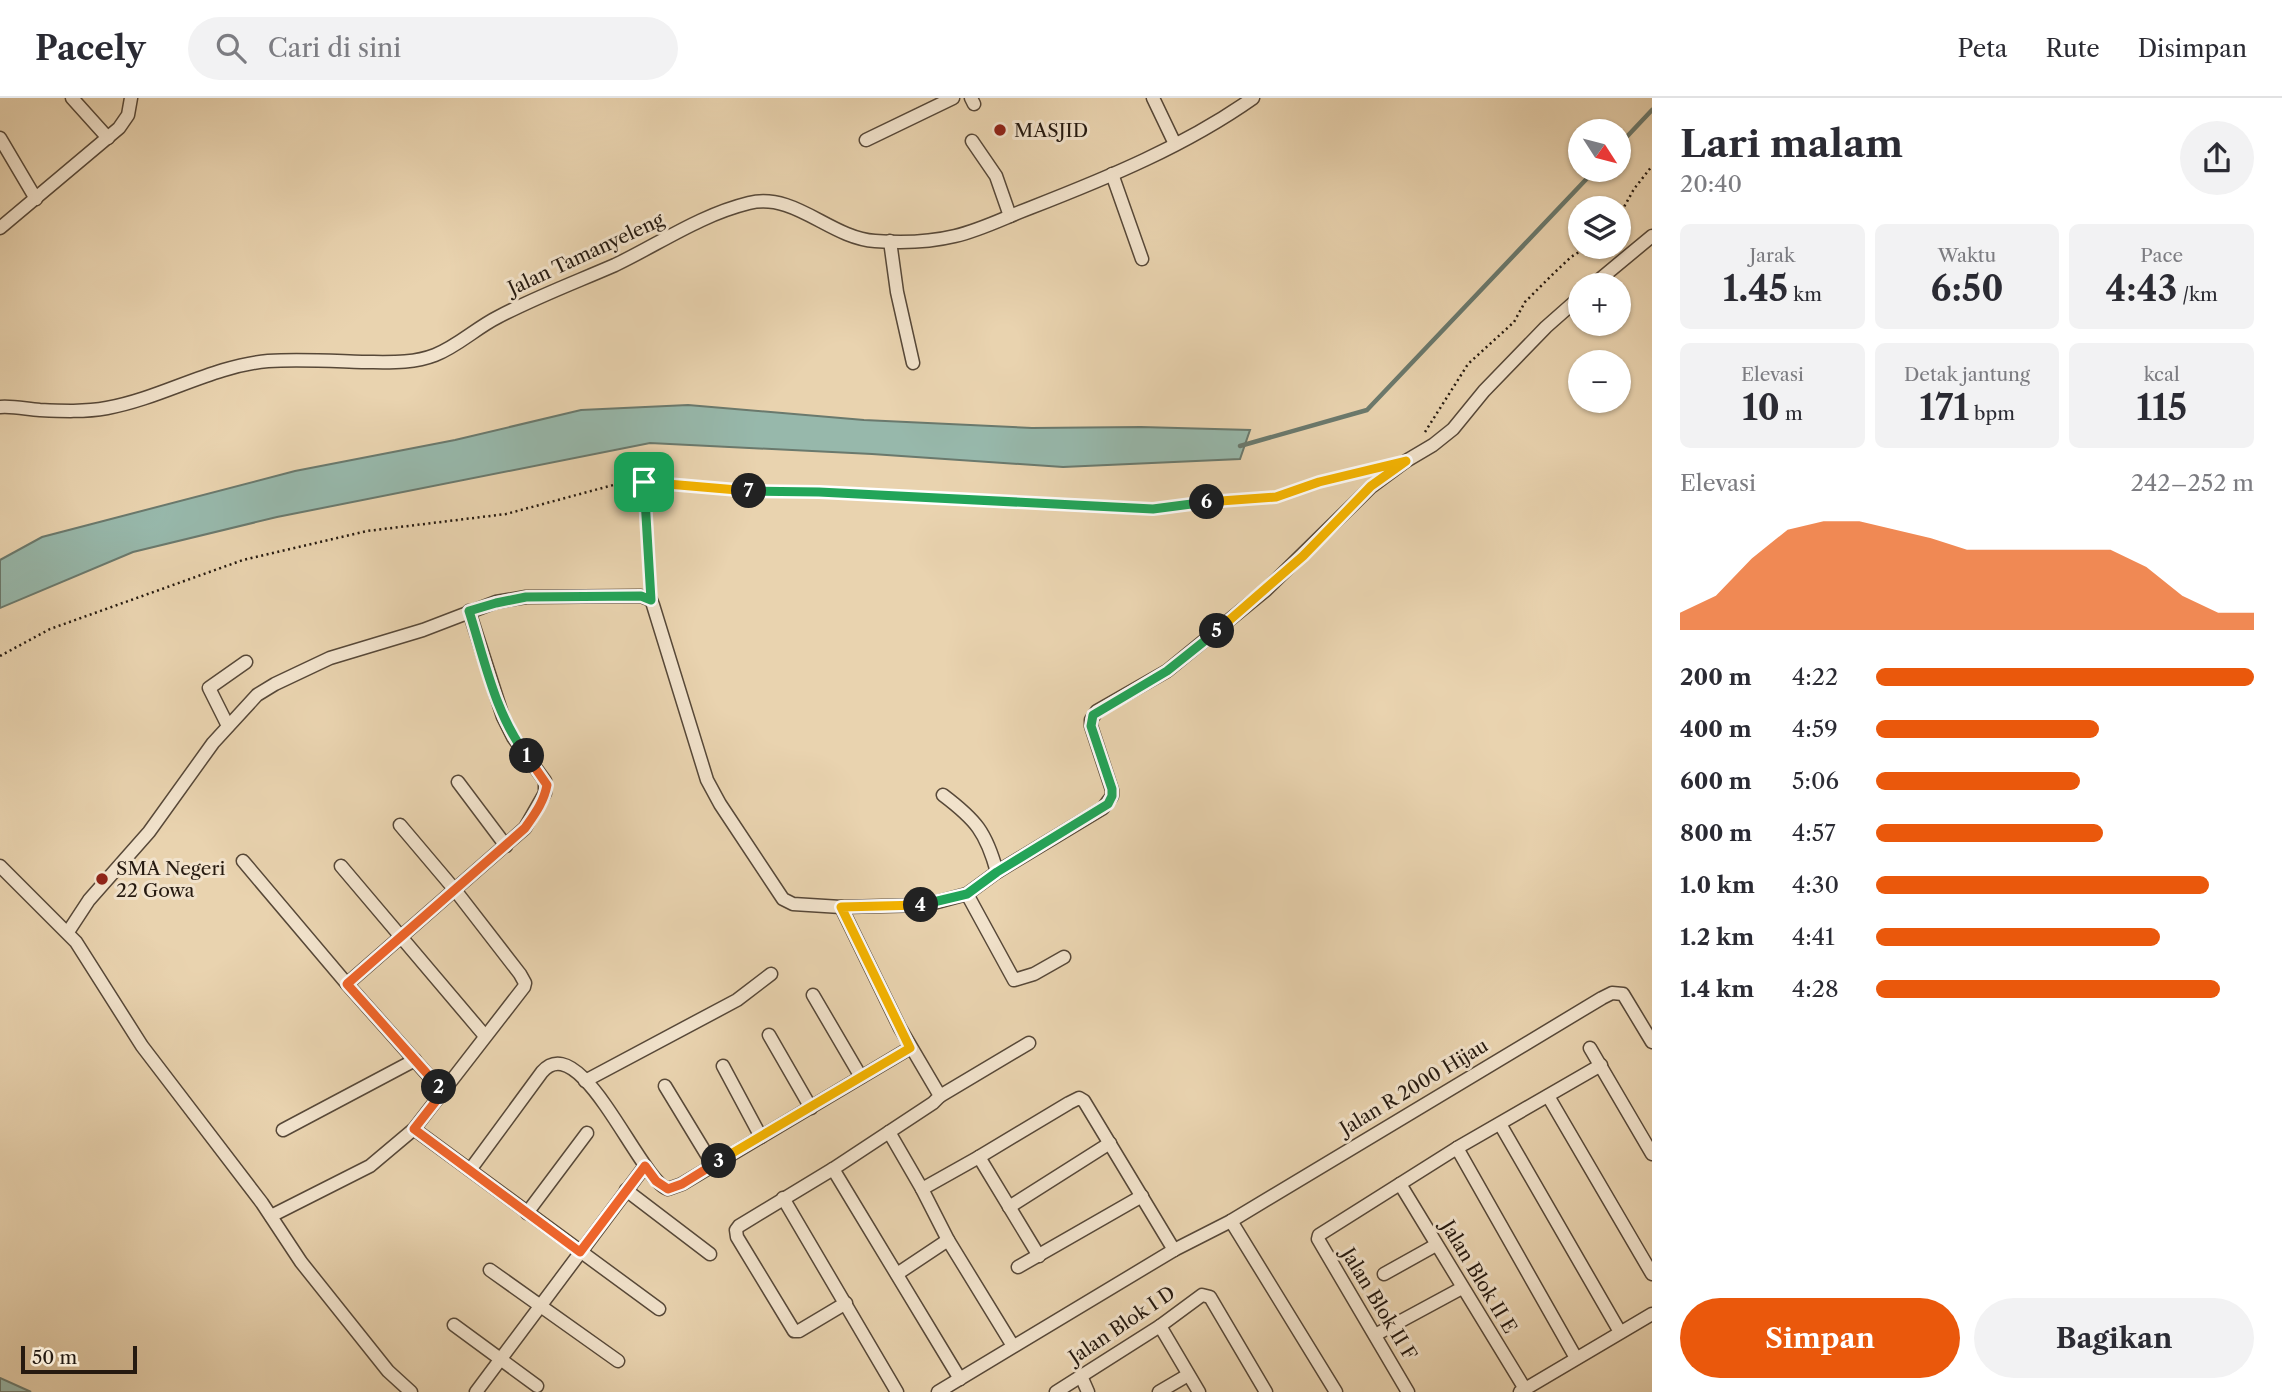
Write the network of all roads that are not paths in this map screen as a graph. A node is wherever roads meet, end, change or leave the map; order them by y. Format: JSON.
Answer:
{"nodes":[{"id":1,"x":72,"y":98,"type":"edge"},
{"id":2,"x":131,"y":98,"type":"edge"},
{"id":3,"x":953,"y":98,"type":"edge"},
{"id":4,"x":1153,"y":98,"type":"edge"},
{"id":5,"x":1253,"y":98,"type":"edge"},
{"id":6,"x":0,"y":138,"type":"edge"},
{"id":7,"x":108,"y":138,"type":"junction"},
{"id":8,"x":866,"y":140,"type":"dead end"},
{"id":9,"x":972,"y":141,"type":"dead end"},
{"id":10,"x":1175,"y":144,"type":"junction"},
{"id":11,"x":1112,"y":174,"type":"junction"},
{"id":12,"x":36,"y":199,"type":"junction"},
{"id":13,"x":1010,"y":216,"type":"junction"},
{"id":14,"x":0,"y":228,"type":"edge"},
{"id":15,"x":1652,"y":236,"type":"edge"},
{"id":16,"x":890,"y":241,"type":"junction"},
{"id":17,"x":1142,"y":259,"type":"dead end"},
{"id":18,"x":1607,"y":273,"type":"edge"},
{"id":19,"x":1568,"y":308,"type":"edge"},
{"id":20,"x":913,"y":363,"type":"dead end"},
{"id":21,"x":0,"y":407,"type":"edge"},
{"id":22,"x":469,"y":611,"type":"junction"},
{"id":23,"x":246,"y":662,"type":"dead end"},
{"id":24,"x":228,"y":726,"type":"junction"},
{"id":25,"x":457,"y":782,"type":"dead end"},
{"id":26,"x":943,"y":795,"type":"dead end"},
{"id":27,"x":400,"y":825,"type":"dead end"},
{"id":28,"x":506,"y":845,"type":"junction"},
{"id":29,"x":243,"y":861,"type":"dead end"},
{"id":30,"x":0,"y":866,"type":"edge"},
{"id":31,"x":341,"y":866,"type":"dead end"},
{"id":32,"x":997,"y":872,"type":"junction"},
{"id":33,"x":455,"y":890,"type":"junction"},
{"id":34,"x":967,"y":894,"type":"junction"},
{"id":35,"x":841,"y":907,"type":"junction"},
{"id":36,"x":68,"y":932,"type":"junction"},
{"id":37,"x":401,"y":938,"type":"junction"},
{"id":38,"x":1064,"y":957,"type":"dead end"},
{"id":39,"x":771,"y":974,"type":"dead end"},
{"id":40,"x":347,"y":984,"type":"junction"},
{"id":41,"x":813,"y":995,"type":"dead end"},
{"id":42,"x":769,"y":1035,"type":"dead end"},
{"id":43,"x":485,"y":1036,"type":"junction"},
{"id":44,"x":1652,"y":1042,"type":"edge"},
{"id":45,"x":1029,"y":1043,"type":"dead end"},
{"id":46,"x":910,"y":1048,"type":"junction"},
{"id":47,"x":1590,"y":1048,"type":"dead end"},
{"id":48,"x":415,"y":1060,"type":"junction"},
{"id":49,"x":1601,"y":1065,"type":"junction"},
{"id":50,"x":723,"y":1066,"type":"dead end"},
{"id":51,"x":861,"y":1077,"type":"junction"},
{"id":52,"x":585,"y":1081,"type":"junction"},
{"id":53,"x":665,"y":1086,"type":"dead end"},
{"id":54,"x":443,"y":1092,"type":"junction"},
{"id":55,"x":940,"y":1096,"type":"junction"},
{"id":56,"x":1548,"y":1096,"type":"junction"},
{"id":57,"x":811,"y":1108,"type":"junction"},
{"id":58,"x":1500,"y":1124,"type":"junction"},
{"id":59,"x":283,"y":1129,"type":"dead end"},
{"id":60,"x":414,"y":1129,"type":"junction"},
{"id":61,"x":889,"y":1132,"type":"junction"},
{"id":62,"x":587,"y":1133,"type":"dead end"},
{"id":63,"x":761,"y":1137,"type":"junction"},
{"id":64,"x":1110,"y":1143,"type":"junction"},
{"id":65,"x":1457,"y":1148,"type":"junction"},
{"id":66,"x":1652,"y":1154,"type":"edge"},
{"id":67,"x":979,"y":1157,"type":"junction"},
{"id":68,"x":713,"y":1165,"type":"junction"},
{"id":69,"x":645,"y":1166,"type":"junction"},
{"id":70,"x":834,"y":1169,"type":"junction"},
{"id":71,"x":470,"y":1170,"type":"junction"},
{"id":72,"x":1400,"y":1184,"type":"junction"},
{"id":73,"x":922,"y":1189,"type":"junction"},
{"id":74,"x":626,"y":1190,"type":"junction"},
{"id":75,"x":1142,"y":1196,"type":"junction"},
{"id":76,"x":783,"y":1198,"type":"junction"},
{"id":77,"x":1009,"y":1207,"type":"junction"},
{"id":78,"x":527,"y":1213,"type":"junction"},
{"id":79,"x":271,"y":1216,"type":"junction"},
{"id":80,"x":1231,"y":1221,"type":"junction"},
{"id":81,"x":948,"y":1240,"type":"junction"},
{"id":82,"x":1436,"y":1245,"type":"junction"},
{"id":83,"x":1174,"y":1250,"type":"junction"},
{"id":84,"x":580,"y":1252,"type":"junction"},
{"id":85,"x":710,"y":1254,"type":"dead end"},
{"id":86,"x":1038,"y":1256,"type":"junction"},
{"id":87,"x":1017,"y":1267,"type":"dead end"},
{"id":88,"x":490,"y":1270,"type":"dead end"},
{"id":89,"x":897,"y":1274,"type":"junction"},
{"id":90,"x":1384,"y":1274,"type":"dead end"},
{"id":91,"x":1652,"y":1274,"type":"edge"},
{"id":92,"x":1462,"y":1288,"type":"junction"},
{"id":93,"x":846,"y":1303,"type":"junction"},
{"id":94,"x":540,"y":1306,"type":"junction"},
{"id":95,"x":659,"y":1308,"type":"dead end"},
{"id":96,"x":1652,"y":1314,"type":"edge"},
{"id":97,"x":454,"y":1325,"type":"dead end"},
{"id":98,"x":1160,"y":1326,"type":"junction"},
{"id":99,"x":1620,"y":1332,"type":"junction"},
{"id":100,"x":1375,"y":1335,"type":"junction"},
{"id":101,"x":1013,"y":1346,"type":"junction"},
{"id":102,"x":1576,"y":1358,"type":"junction"},
{"id":103,"x":501,"y":1359,"type":"junction"},
{"id":104,"x":618,"y":1361,"type":"dead end"},
{"id":105,"x":1188,"y":1375,"type":"junction"},
{"id":106,"x":1081,"y":1376,"type":"junction"},
{"id":107,"x":960,"y":1379,"type":"junction"},
{"id":108,"x":537,"y":1386,"type":"dead end"},
{"id":109,"x":1523,"y":1390,"type":"edge"},
{"id":110,"x":411,"y":1392,"type":"edge"},
{"id":111,"x":476,"y":1392,"type":"edge"},
{"id":112,"x":897,"y":1392,"type":"edge"},
{"id":113,"x":938,"y":1392,"type":"edge"},
{"id":114,"x":1056,"y":1392,"type":"edge"},
{"id":115,"x":1088,"y":1392,"type":"edge"},
{"id":116,"x":1159,"y":1392,"type":"edge"},
{"id":117,"x":1199,"y":1392,"type":"edge"},
{"id":118,"x":1266,"y":1392,"type":"edge"},
{"id":119,"x":1336,"y":1392,"type":"edge"},
{"id":120,"x":1408,"y":1392,"type":"edge"}],
"edges":[{"from":1,"to":7,"type":"street"},
{"from":2,"to":7,"type":"street"},
{"from":3,"to":8,"type":"street"},
{"from":4,"to":10,"type":"street"},
{"from":5,"to":10,"type":"street","name":"Jalan Tamanyeleng"},
{"from":6,"to":12,"type":"street"},
{"from":7,"to":12,"type":"street"},
{"from":9,"to":13,"type":"street"},
{"from":10,"to":11,"type":"street","name":"Jalan Tamanyeleng"},
{"from":11,"to":13,"type":"street","name":"Jalan Tamanyeleng"},
{"from":11,"to":17,"type":"street"},
{"from":12,"to":14,"type":"street"},
{"from":13,"to":16,"type":"street","name":"Jalan Tamanyeleng"},
{"from":15,"to":18,"type":"street"},
{"from":16,"to":20,"type":"street"},
{"from":16,"to":21,"type":"street","name":"Jalan Tamanyeleng"},
{"from":19,"to":32,"type":"street"},
{"from":22,"to":24,"type":"street"},
{"from":22,"to":28,"type":"street"},
{"from":22,"to":35,"type":"street"},
{"from":23,"to":24,"type":"street"},
{"from":24,"to":36,"type":"street"},
{"from":25,"to":28,"type":"street"},
{"from":26,"to":32,"type":"street"},
{"from":27,"to":33,"type":"street"},
{"from":28,"to":33,"type":"street"},
{"from":29,"to":40,"type":"street"},
{"from":30,"to":36,"type":"street"},
{"from":31,"to":37,"type":"street"},
{"from":32,"to":34,"type":"street"},
{"from":33,"to":37,"type":"street"},
{"from":33,"to":43,"type":"street"},
{"from":34,"to":35,"type":"street"},
{"from":34,"to":38,"type":"street"},
{"from":35,"to":46,"type":"street"},
{"from":36,"to":79,"type":"street"},
{"from":37,"to":40,"type":"street"},
{"from":37,"to":43,"type":"street"},
{"from":39,"to":52,"type":"street"},
{"from":40,"to":48,"type":"street"},
{"from":41,"to":51,"type":"street"},
{"from":42,"to":57,"type":"street"},
{"from":43,"to":54,"type":"street"},
{"from":44,"to":80,"type":"street","name":"Jalan R 2000 Hijau"},
{"from":45,"to":55,"type":"street"},
{"from":46,"to":51,"type":"street"},
{"from":46,"to":55,"type":"street"},
{"from":47,"to":49,"type":"street"},
{"from":48,"to":54,"type":"street"},
{"from":48,"to":59,"type":"street"},
{"from":49,"to":56,"type":"street"},
{"from":49,"to":66,"type":"street"},
{"from":50,"to":63,"type":"street"},
{"from":51,"to":57,"type":"street"},
{"from":52,"to":69,"type":"street"},
{"from":52,"to":71,"type":"street"},
{"from":53,"to":68,"type":"street"},
{"from":54,"to":60,"type":"street"},
{"from":55,"to":61,"type":"street"},
{"from":56,"to":58,"type":"street"},
{"from":56,"to":91,"type":"street"},
{"from":57,"to":63,"type":"street"},
{"from":58,"to":65,"type":"street"},
{"from":58,"to":99,"type":"street"},
{"from":60,"to":71,"type":"street"},
{"from":60,"to":79,"type":"street"},
{"from":61,"to":70,"type":"street"},
{"from":61,"to":73,"type":"street"},
{"from":62,"to":78,"type":"street"},
{"from":63,"to":68,"type":"street"},
{"from":64,"to":67,"type":"street"},
{"from":64,"to":75,"type":"street"},
{"from":64,"to":77,"type":"street"},
{"from":65,"to":72,"type":"street"},
{"from":65,"to":102,"type":"street"},
{"from":67,"to":73,"type":"street"},
{"from":67,"to":77,"type":"street"},
{"from":68,"to":69,"type":"street"},
{"from":69,"to":74,"type":"street"},
{"from":70,"to":76,"type":"street"},
{"from":70,"to":89,"type":"street"},
{"from":71,"to":78,"type":"street"},
{"from":72,"to":82,"type":"street","name":"Jalan Blok II E"},
{"from":72,"to":100,"type":"street","name":"Jalan Blok II F"},
{"from":73,"to":81,"type":"street"},
{"from":74,"to":84,"type":"street"},
{"from":74,"to":85,"type":"street"},
{"from":75,"to":83,"type":"street"},
{"from":75,"to":86,"type":"street"},
{"from":76,"to":93,"type":"street"},
{"from":76,"to":93,"type":"street"},
{"from":77,"to":86,"type":"street"},
{"from":78,"to":84,"type":"street"},
{"from":79,"to":110,"type":"street"},
{"from":80,"to":83,"type":"street","name":"Jalan R 2000 Hijau"},
{"from":80,"to":119,"type":"street"},
{"from":81,"to":89,"type":"street"},
{"from":81,"to":101,"type":"street"},
{"from":82,"to":90,"type":"street"},
{"from":82,"to":92,"type":"street","name":"Jalan Blok II E"},
{"from":83,"to":101,"type":"street","name":"Jalan R 2000 Hijau"},
{"from":84,"to":94,"type":"street"},
{"from":84,"to":95,"type":"street"},
{"from":86,"to":87,"type":"street"},
{"from":88,"to":94,"type":"street"},
{"from":89,"to":107,"type":"street"},
{"from":92,"to":100,"type":"street"},
{"from":92,"to":109,"type":"street","name":"Jalan Blok II E"},
{"from":93,"to":112,"type":"street"},
{"from":94,"to":103,"type":"street"},
{"from":94,"to":104,"type":"street"},
{"from":96,"to":99,"type":"street"},
{"from":97,"to":103,"type":"street"},
{"from":98,"to":105,"type":"street"},
{"from":98,"to":106,"type":"street","name":"Jalan Blok I D"},
{"from":98,"to":118,"type":"street","name":"Jalan Blok I D"},
{"from":99,"to":102,"type":"street"},
{"from":100,"to":120,"type":"street","name":"Jalan Blok II F"},
{"from":101,"to":107,"type":"street","name":"Jalan R 2000 Hijau"},
{"from":102,"to":109,"type":"street"},
{"from":103,"to":108,"type":"street"},
{"from":103,"to":111,"type":"street"},
{"from":105,"to":116,"type":"street"},
{"from":105,"to":117,"type":"street"},
{"from":106,"to":114,"type":"street","name":"Jalan Blok I D"},
{"from":106,"to":115,"type":"street"},
{"from":107,"to":113,"type":"street","name":"Jalan R 2000 Hijau"}]}
